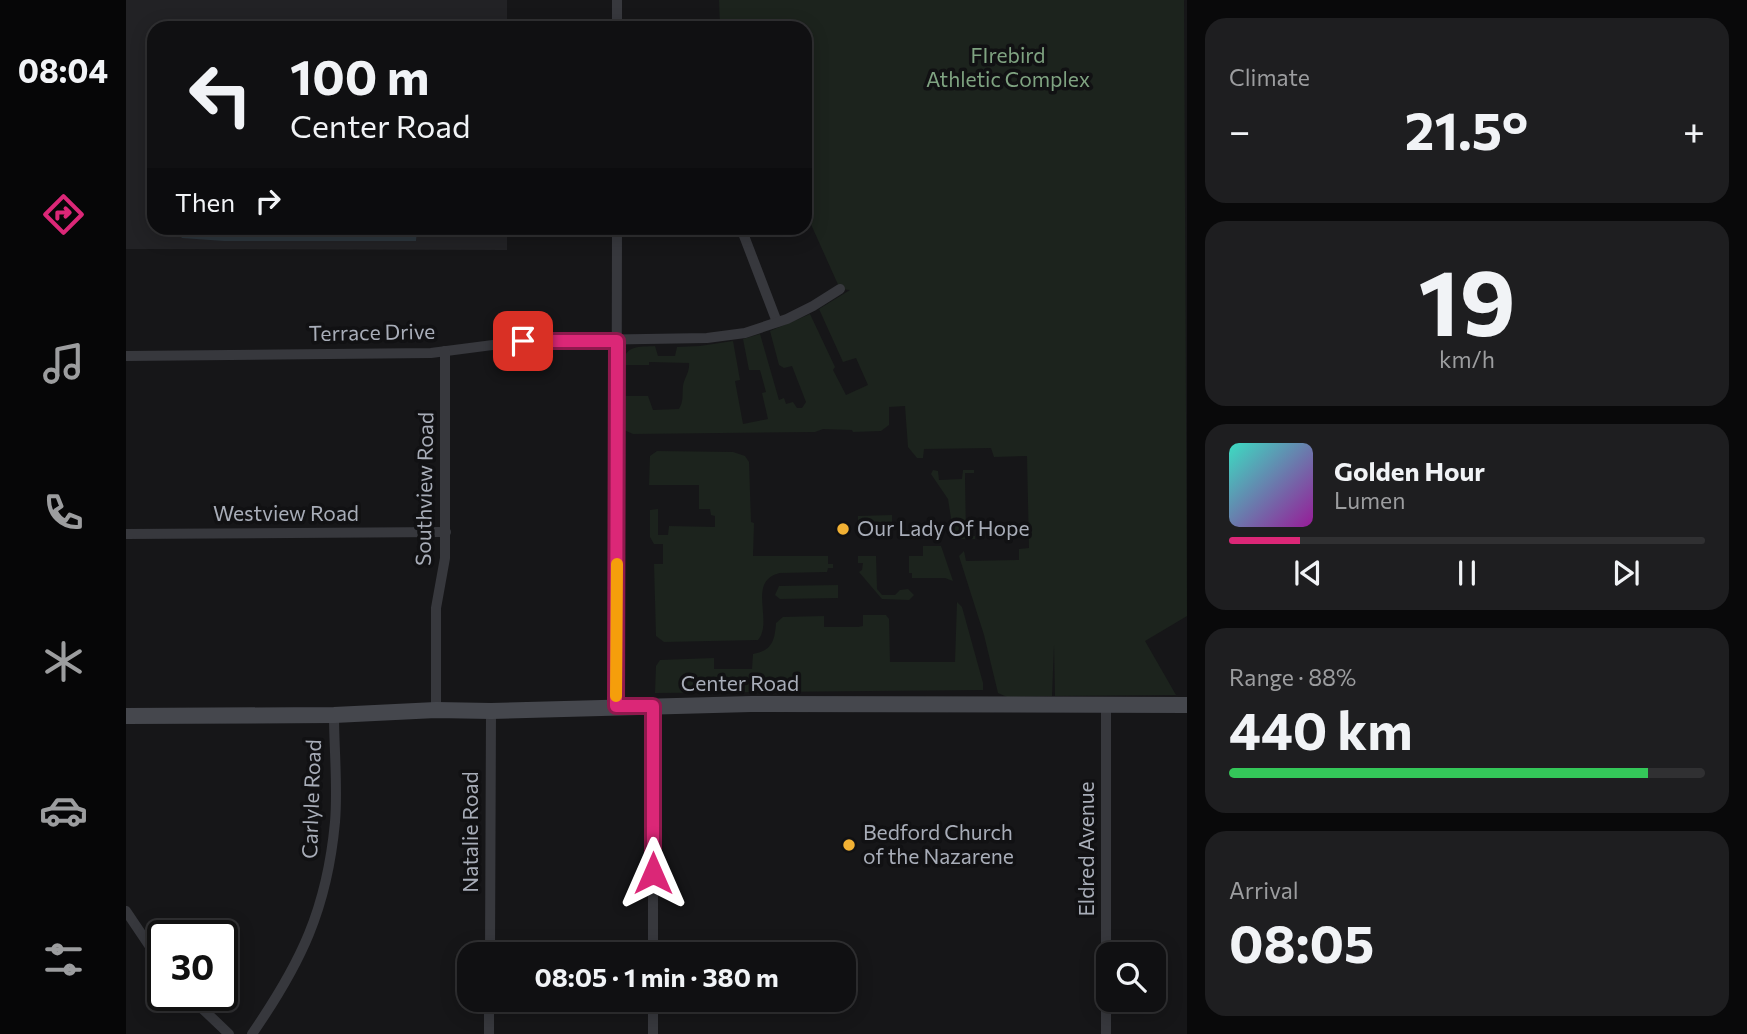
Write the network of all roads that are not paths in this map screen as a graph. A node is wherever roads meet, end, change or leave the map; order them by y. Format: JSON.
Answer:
{"nodes":[{"id":1,"x":617,"y":0,"type":"edge"},
{"id":2,"x":617,"y":21,"type":"edge"},
{"id":3,"x":617,"y":235,"type":"edge"},
{"id":4,"x":744,"y":235,"type":"edge"},
{"id":5,"x":840,"y":289,"type":"dead end"},
{"id":6,"x":777,"y":323,"type":"junction"},
{"id":7,"x":617,"y":341,"type":"junction"},
{"id":8,"x":445,"y":351,"type":"junction"},
{"id":9,"x":126,"y":356,"type":"edge"},
{"id":10,"x":446,"y":532,"type":"junction"},
{"id":11,"x":126,"y":534,"type":"edge"},
{"id":12,"x":1187,"y":705,"type":"edge"},
{"id":13,"x":616,"y":706,"type":"junction"},
{"id":14,"x":653,"y":706,"type":"junction"},
{"id":15,"x":1106,"y":706,"type":"junction"},
{"id":16,"x":436,"y":710,"type":"junction"},
{"id":17,"x":491,"y":711,"type":"junction"},
{"id":18,"x":334,"y":715,"type":"junction"},
{"id":19,"x":126,"y":716,"type":"edge"},
{"id":20,"x":126,"y":911,"type":"edge"},
{"id":21,"x":147,"y":942,"type":"edge"},
{"id":22,"x":489,"y":942,"type":"edge"},
{"id":23,"x":653,"y":942,"type":"edge"},
{"id":24,"x":205,"y":1011,"type":"edge"},
{"id":25,"x":489,"y":1012,"type":"edge"},
{"id":26,"x":653,"y":1012,"type":"edge"},
{"id":27,"x":229,"y":1034,"type":"edge"},
{"id":28,"x":252,"y":1034,"type":"edge"},
{"id":29,"x":489,"y":1034,"type":"edge"},
{"id":30,"x":653,"y":1034,"type":"edge"},
{"id":31,"x":1106,"y":1034,"type":"edge"}],
"edges":[{"from":1,"to":2,"type":"street"},
{"from":3,"to":7,"type":"street"},
{"from":4,"to":6,"type":"street"},
{"from":5,"to":6,"type":"street","name":"Terrace Drive"},
{"from":6,"to":7,"type":"street","name":"Terrace Drive"},
{"from":7,"to":8,"type":"street","name":"Terrace Drive"},
{"from":7,"to":13,"type":"street"},
{"from":8,"to":9,"type":"street","name":"Terrace Drive"},
{"from":8,"to":10,"type":"street","name":"Southview Road"},
{"from":10,"to":11,"type":"street","name":"Westview Road"},
{"from":10,"to":16,"type":"street","name":"Southview Road"},
{"from":12,"to":15,"type":"main road","name":"Center Road"},
{"from":13,"to":14,"type":"main road","name":"Center Road"},
{"from":13,"to":17,"type":"main road","name":"Center Road"},
{"from":14,"to":15,"type":"main road","name":"Center Road"},
{"from":14,"to":23,"type":"street"},
{"from":15,"to":31,"type":"street","name":"Eldred Avenue"},
{"from":16,"to":17,"type":"main road","name":"Center Road"},
{"from":16,"to":18,"type":"main road","name":"Center Road"},
{"from":17,"to":22,"type":"street","name":"Natalie Road"},
{"from":18,"to":19,"type":"main road","name":"Center Road"},
{"from":18,"to":28,"type":"street","name":"Carlyle Road"},
{"from":20,"to":21,"type":"street"},
{"from":24,"to":27,"type":"street"},
{"from":25,"to":29,"type":"street"},
{"from":26,"to":30,"type":"street"}]}
